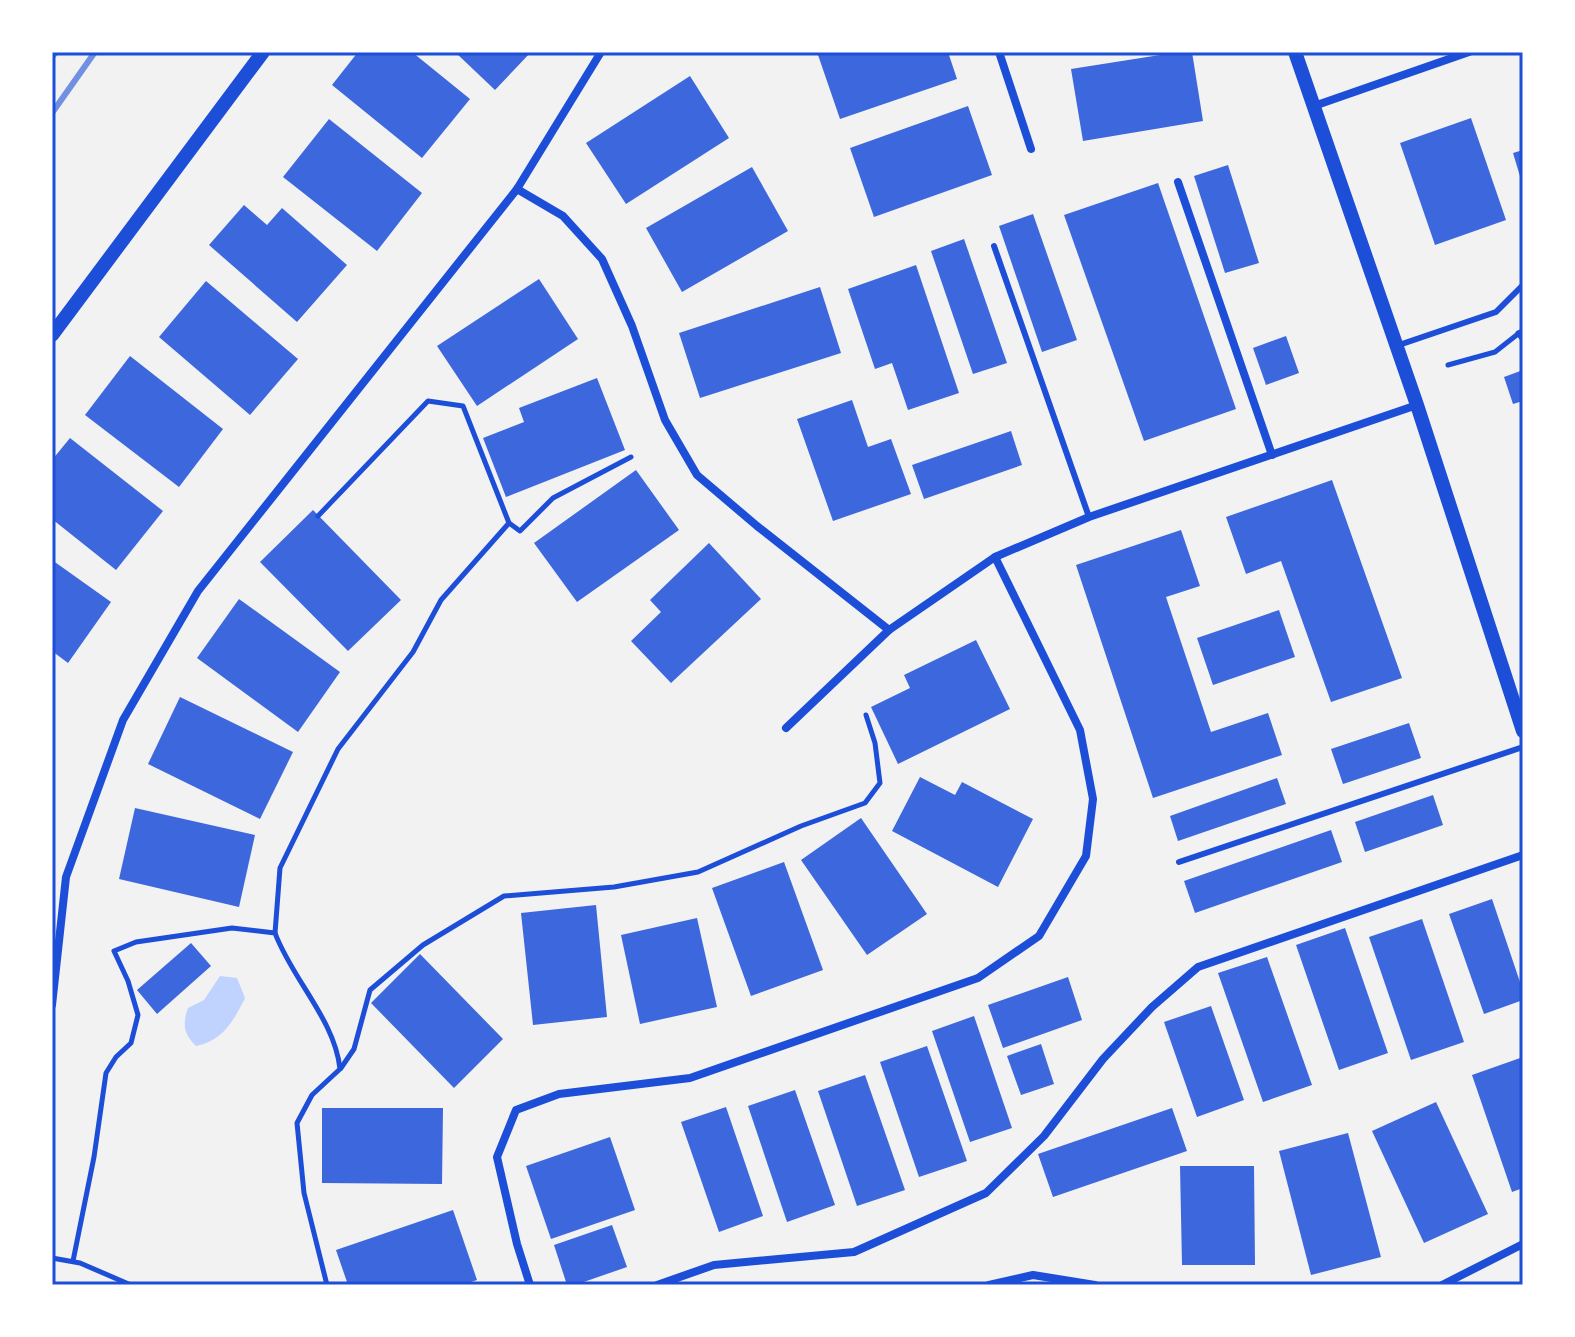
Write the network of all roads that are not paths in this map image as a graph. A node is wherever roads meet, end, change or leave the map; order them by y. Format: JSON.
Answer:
{"nodes":[{"id":1,"x":263,"y":52,"type":"edge"},
{"id":2,"x":601,"y":52,"type":"edge"},
{"id":3,"x":999,"y":52,"type":"edge"},
{"id":4,"x":1295,"y":52,"type":"edge"},
{"id":5,"x":1469,"y":52,"type":"edge"},
{"id":6,"x":1314,"y":106,"type":"junction"},
{"id":7,"x":1031,"y":149,"type":"dead end"},
{"id":8,"x":1178,"y":182,"type":"dead end"},
{"id":9,"x":517,"y":189,"type":"junction"},
{"id":10,"x":994,"y":246,"type":"dead end"},
{"id":11,"x":1523,"y":285,"type":"edge"},
{"id":12,"x":52,"y":335,"type":"edge"},
{"id":13,"x":1396,"y":346,"type":"junction"},
{"id":14,"x":1417,"y":405,"type":"junction"},
{"id":15,"x":1272,"y":455,"type":"junction"},
{"id":16,"x":1089,"y":517,"type":"junction"},
{"id":17,"x":995,"y":557,"type":"junction"},
{"id":18,"x":889,"y":630,"type":"junction"},
{"id":19,"x":786,"y":728,"type":"dead end"},
{"id":20,"x":1523,"y":731,"type":"edge"},
{"id":21,"x":1523,"y":747,"type":"edge"},
{"id":22,"x":1523,"y":855,"type":"edge"},
{"id":23,"x":1179,"y":862,"type":"dead end"},
{"id":24,"x":52,"y":1005,"type":"edge"},
{"id":25,"x":1523,"y":1244,"type":"edge"},
{"id":26,"x":530,"y":1285,"type":"edge"},
{"id":27,"x":657,"y":1285,"type":"edge"},
{"id":28,"x":989,"y":1285,"type":"edge"},
{"id":29,"x":1095,"y":1285,"type":"edge"},
{"id":30,"x":1442,"y":1285,"type":"edge"}],
"edges":[{"from":1,"to":12,"type":"street"},
{"from":2,"to":9,"type":"street"},
{"from":3,"to":7,"type":"street"},
{"from":4,"to":6,"type":"street"},
{"from":5,"to":6,"type":"street"},
{"from":6,"to":13,"type":"street"},
{"from":8,"to":15,"type":"street"},
{"from":9,"to":18,"type":"street"},
{"from":9,"to":24,"type":"street"},
{"from":10,"to":16,"type":"lane"},
{"from":11,"to":13,"type":"lane"},
{"from":13,"to":14,"type":"street"},
{"from":14,"to":15,"type":"street"},
{"from":14,"to":20,"type":"street"},
{"from":15,"to":16,"type":"street"},
{"from":16,"to":17,"type":"street"},
{"from":17,"to":18,"type":"street"},
{"from":17,"to":26,"type":"street"},
{"from":18,"to":19,"type":"street"},
{"from":21,"to":23,"type":"lane"},
{"from":22,"to":27,"type":"street"},
{"from":25,"to":30,"type":"street"},
{"from":28,"to":29,"type":"street"}]}
